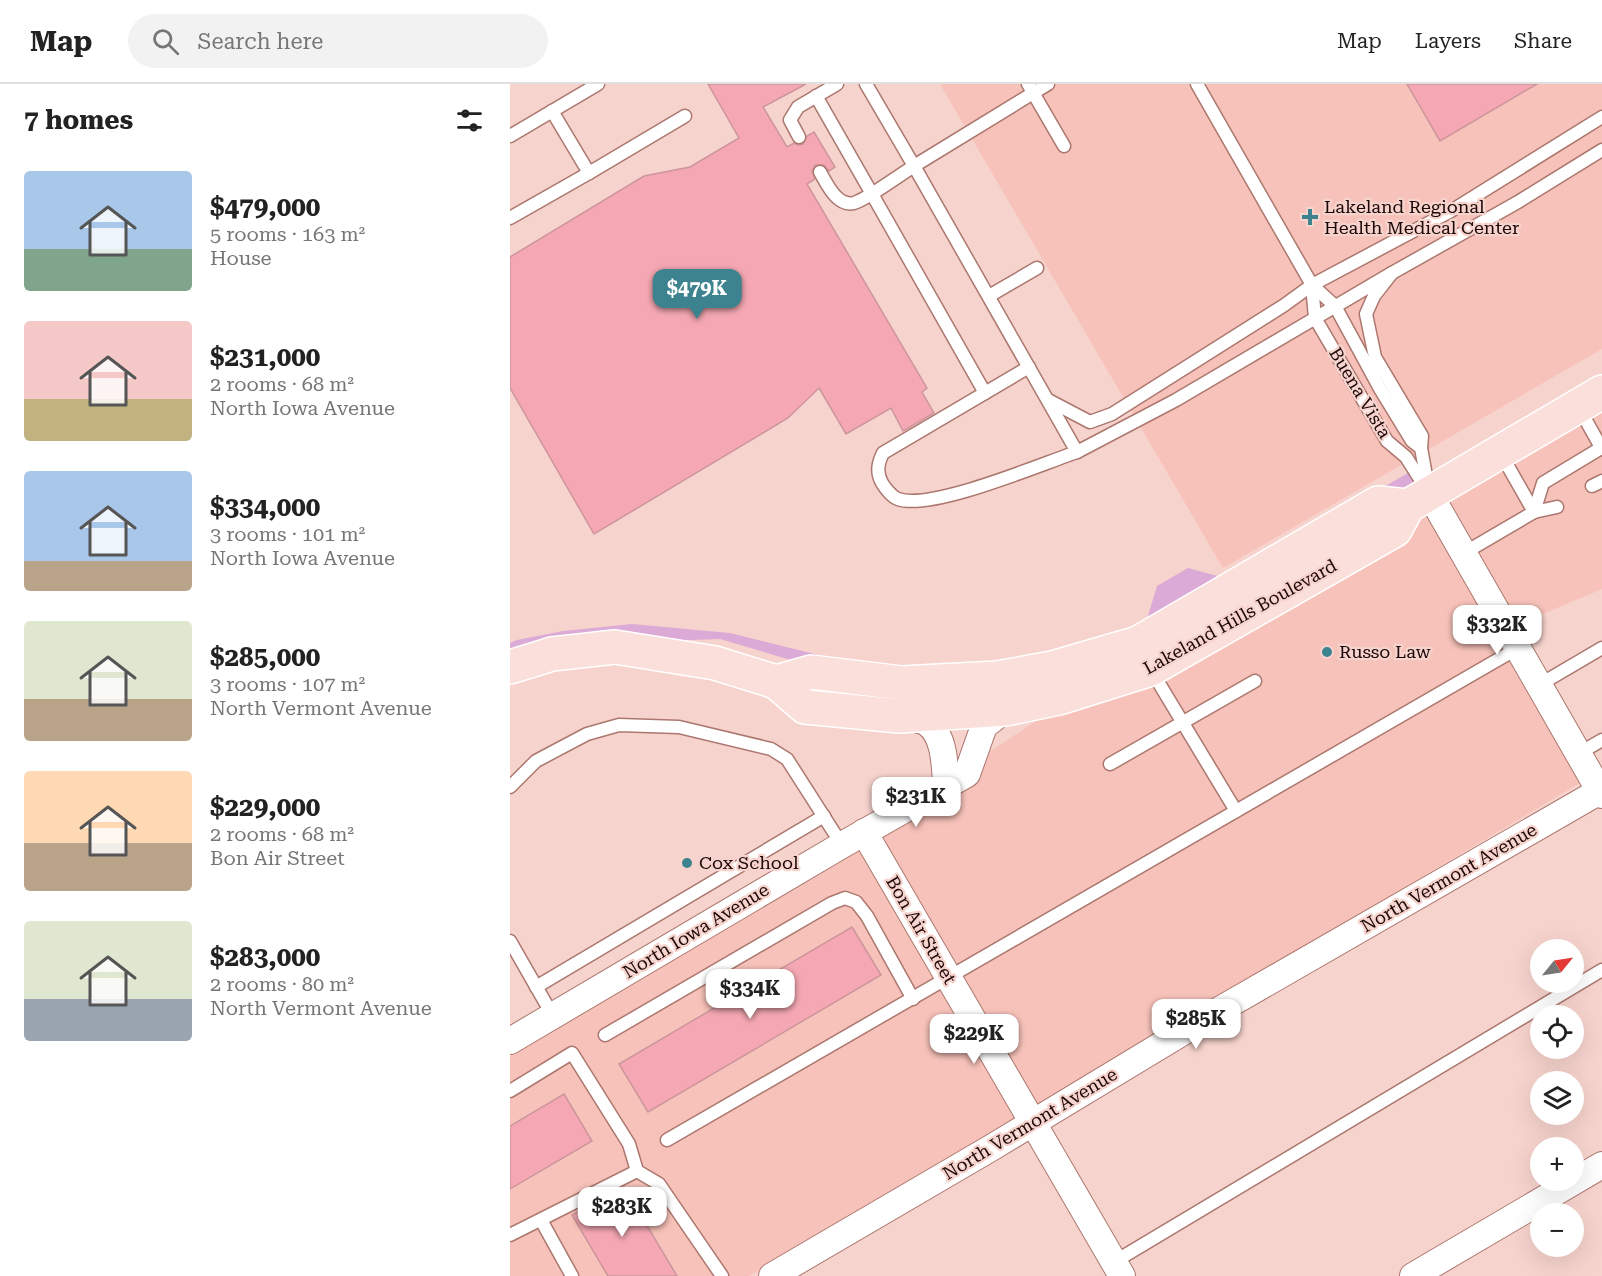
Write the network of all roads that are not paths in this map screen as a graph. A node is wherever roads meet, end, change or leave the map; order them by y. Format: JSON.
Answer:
{"nodes":[{"id":1,"x":598,"y":84,"type":"edge"},
{"id":2,"x":837,"y":84,"type":"edge"},
{"id":3,"x":866,"y":84,"type":"edge"},
{"id":4,"x":1048,"y":84,"type":"edge"},
{"id":5,"x":1197,"y":84,"type":"edge"},
{"id":6,"x":1031,"y":88,"type":"edge"},
{"id":7,"x":816,"y":96,"type":"junction"},
{"id":8,"x":552,"y":111,"type":"junction"},
{"id":9,"x":685,"y":116,"type":"dead end"},
{"id":10,"x":1602,"y":117,"type":"edge"},
{"id":11,"x":510,"y":136,"type":"edge"},
{"id":12,"x":799,"y":137,"type":"dead end"},
{"id":13,"x":1064,"y":146,"type":"dead end"},
{"id":14,"x":1602,"y":150,"type":"edge"},
{"id":15,"x":914,"y":166,"type":"junction"},
{"id":16,"x":820,"y":172,"type":"dead end"},
{"id":17,"x":589,"y":173,"type":"junction"},
{"id":18,"x":872,"y":194,"type":"junction"},
{"id":19,"x":510,"y":218,"type":"edge"},
{"id":20,"x":1037,"y":268,"type":"dead end"},
{"id":21,"x":1392,"y":273,"type":"junction"},
{"id":22,"x":1312,"y":285,"type":"junction"},
{"id":23,"x":989,"y":296,"type":"junction"},
{"id":24,"x":1335,"y":306,"type":"junction"},
{"id":25,"x":1315,"y":318,"type":"junction"},
{"id":26,"x":1029,"y":367,"type":"junction"},
{"id":27,"x":985,"y":393,"type":"junction"},
{"id":28,"x":1590,"y":399,"type":"edge"},
{"id":29,"x":1048,"y":400,"type":"junction"},
{"id":30,"x":1421,"y":448,"type":"junction"},
{"id":31,"x":1602,"y":449,"type":"edge"},
{"id":32,"x":1077,"y":452,"type":"junction"},
{"id":33,"x":1500,"y":452,"type":"junction"},
{"id":34,"x":1419,"y":500,"type":"junction"},
{"id":35,"x":1557,"y":507,"type":"dead end"},
{"id":36,"x":1534,"y":512,"type":"junction"},
{"id":37,"x":1464,"y":554,"type":"junction"},
{"id":38,"x":1518,"y":648,"type":"junction"},
{"id":39,"x":1602,"y":648,"type":"edge"},
{"id":40,"x":510,"y":667,"type":"edge"},
{"id":41,"x":1151,"y":669,"type":"junction"},
{"id":42,"x":1255,"y":681,"type":"dead end"},
{"id":43,"x":776,"y":682,"type":"junction"},
{"id":44,"x":1539,"y":686,"type":"junction"},
{"id":45,"x":1006,"y":709,"type":"junction"},
{"id":46,"x":899,"y":716,"type":"junction"},
{"id":47,"x":1182,"y":723,"type":"junction"},
{"id":48,"x":1602,"y":740,"type":"edge"},
{"id":49,"x":1578,"y":754,"type":"junction"},
{"id":50,"x":1110,"y":764,"type":"dead end"},
{"id":51,"x":946,"y":786,"type":"junction"},
{"id":52,"x":510,"y":787,"type":"edge"},
{"id":53,"x":1601,"y":793,"type":"edge"},
{"id":54,"x":1236,"y":811,"type":"junction"},
{"id":55,"x":824,"y":816,"type":"junction"},
{"id":56,"x":864,"y":832,"type":"junction"},
{"id":57,"x":842,"y":845,"type":"junction"},
{"id":58,"x":510,"y":941,"type":"edge"},
{"id":59,"x":1602,"y":970,"type":"edge"},
{"id":60,"x":949,"y":978,"type":"junction"},
{"id":61,"x":536,"y":987,"type":"junction"},
{"id":62,"x":913,"y":999,"type":"junction"},
{"id":63,"x":553,"y":1016,"type":"junction"},
{"id":64,"x":605,"y":1035,"type":"dead end"},
{"id":65,"x":510,"y":1041,"type":"edge"},
{"id":66,"x":510,"y":1091,"type":"edge"},
{"id":67,"x":1032,"y":1122,"type":"junction"},
{"id":68,"x":667,"y":1140,"type":"dead end"},
{"id":69,"x":1602,"y":1165,"type":"edge"},
{"id":70,"x":637,"y":1171,"type":"junction"},
{"id":71,"x":541,"y":1220,"type":"junction"},
{"id":72,"x":510,"y":1235,"type":"edge"},
{"id":73,"x":1118,"y":1269,"type":"edge"},
{"id":74,"x":572,"y":1276,"type":"edge"},
{"id":75,"x":722,"y":1276,"type":"edge"},
{"id":76,"x":772,"y":1276,"type":"edge"},
{"id":77,"x":1413,"y":1276,"type":"edge"}],
"edges":[{"from":1,"to":8,"type":"lane"},
{"from":2,"to":7,"type":"lane"},
{"from":3,"to":15,"type":"lane"},
{"from":4,"to":6,"type":"lane"},
{"from":5,"to":22,"type":"lane"},
{"from":6,"to":13,"type":"lane"},
{"from":6,"to":15,"type":"lane"},
{"from":7,"to":12,"type":"lane"},
{"from":7,"to":18,"type":"lane"},
{"from":8,"to":11,"type":"lane"},
{"from":8,"to":17,"type":"lane"},
{"from":9,"to":17,"type":"lane"},
{"from":10,"to":22,"type":"lane"},
{"from":14,"to":21,"type":"lane"},
{"from":15,"to":18,"type":"lane"},
{"from":15,"to":23,"type":"lane"},
{"from":16,"to":18,"type":"lane"},
{"from":17,"to":19,"type":"lane"},
{"from":18,"to":27,"type":"lane"},
{"from":20,"to":23,"type":"lane"},
{"from":21,"to":24,"type":"lane"},
{"from":21,"to":30,"type":"lane"},
{"from":22,"to":24,"type":"lane"},
{"from":22,"to":25,"type":"lane"},
{"from":22,"to":29,"type":"lane"},
{"from":23,"to":26,"type":"lane"},
{"from":24,"to":25,"type":"lane"},
{"from":24,"to":30,"type":"lane"},
{"from":25,"to":32,"type":"lane"},
{"from":25,"to":34,"type":"lane","name":"Buena Vista"},
{"from":26,"to":27,"type":"lane"},
{"from":26,"to":29,"type":"lane"},
{"from":27,"to":32,"type":"lane"},
{"from":28,"to":31,"type":"lane"},
{"from":28,"to":33,"type":"main road","name":"Lakeland Hills Boulevard"},
{"from":29,"to":32,"type":"lane"},
{"from":30,"to":34,"type":"lane"},
{"from":31,"to":36,"type":"lane"},
{"from":33,"to":34,"type":"main road","name":"Lakeland Hills Boulevard"},
{"from":33,"to":36,"type":"lane"},
{"from":34,"to":37,"type":"street"},
{"from":34,"to":41,"type":"main road","name":"Lakeland Hills Boulevard"},
{"from":34,"to":43,"type":"main road","name":"Lakeland Hills Boulevard"},
{"from":35,"to":36,"type":"lane"},
{"from":36,"to":37,"type":"lane"},
{"from":37,"to":38,"type":"street"},
{"from":38,"to":44,"type":"street"},
{"from":38,"to":54,"type":"lane"},
{"from":39,"to":44,"type":"lane"},
{"from":40,"to":43,"type":"main road","name":"Lakeland Hills Boulevard"},
{"from":41,"to":45,"type":"main road","name":"Lakeland Hills Boulevard"},
{"from":41,"to":47,"type":"lane"},
{"from":42,"to":47,"type":"lane"},
{"from":43,"to":46,"type":"main road","name":"Lakeland Hills Boulevard"},
{"from":44,"to":49,"type":"street"},
{"from":45,"to":46,"type":"main road","name":"Lakeland Hills Boulevard"},
{"from":45,"to":51,"type":"street","name":"North Iowa Avenue"},
{"from":46,"to":51,"type":"street"},
{"from":47,"to":50,"type":"lane"},
{"from":47,"to":54,"type":"lane"},
{"from":48,"to":49,"type":"lane"},
{"from":49,"to":53,"type":"street"},
{"from":51,"to":56,"type":"street","name":"North Iowa Avenue"},
{"from":52,"to":55,"type":"lane"},
{"from":53,"to":67,"type":"street","name":"North Vermont Avenue"},
{"from":54,"to":60,"type":"lane"},
{"from":55,"to":57,"type":"lane"},
{"from":55,"to":61,"type":"lane"},
{"from":56,"to":57,"type":"street","name":"North Iowa Avenue"},
{"from":56,"to":60,"type":"street","name":"Bon Air Street"},
{"from":57,"to":63,"type":"street","name":"North Iowa Avenue"},
{"from":58,"to":61,"type":"lane"},
{"from":59,"to":73,"type":"lane"},
{"from":60,"to":62,"type":"lane"},
{"from":60,"to":67,"type":"street","name":"Bon Air Street"},
{"from":61,"to":63,"type":"lane"},
{"from":62,"to":64,"type":"lane"},
{"from":62,"to":68,"type":"lane"},
{"from":63,"to":65,"type":"street","name":"North Iowa Avenue"},
{"from":66,"to":70,"type":"lane"},
{"from":67,"to":73,"type":"street","name":"Bon Air Street"},
{"from":67,"to":76,"type":"street","name":"North Vermont Avenue"},
{"from":69,"to":77,"type":"street"},
{"from":70,"to":71,"type":"lane"},
{"from":70,"to":75,"type":"lane"},
{"from":71,"to":72,"type":"lane"},
{"from":71,"to":74,"type":"lane"}]}
